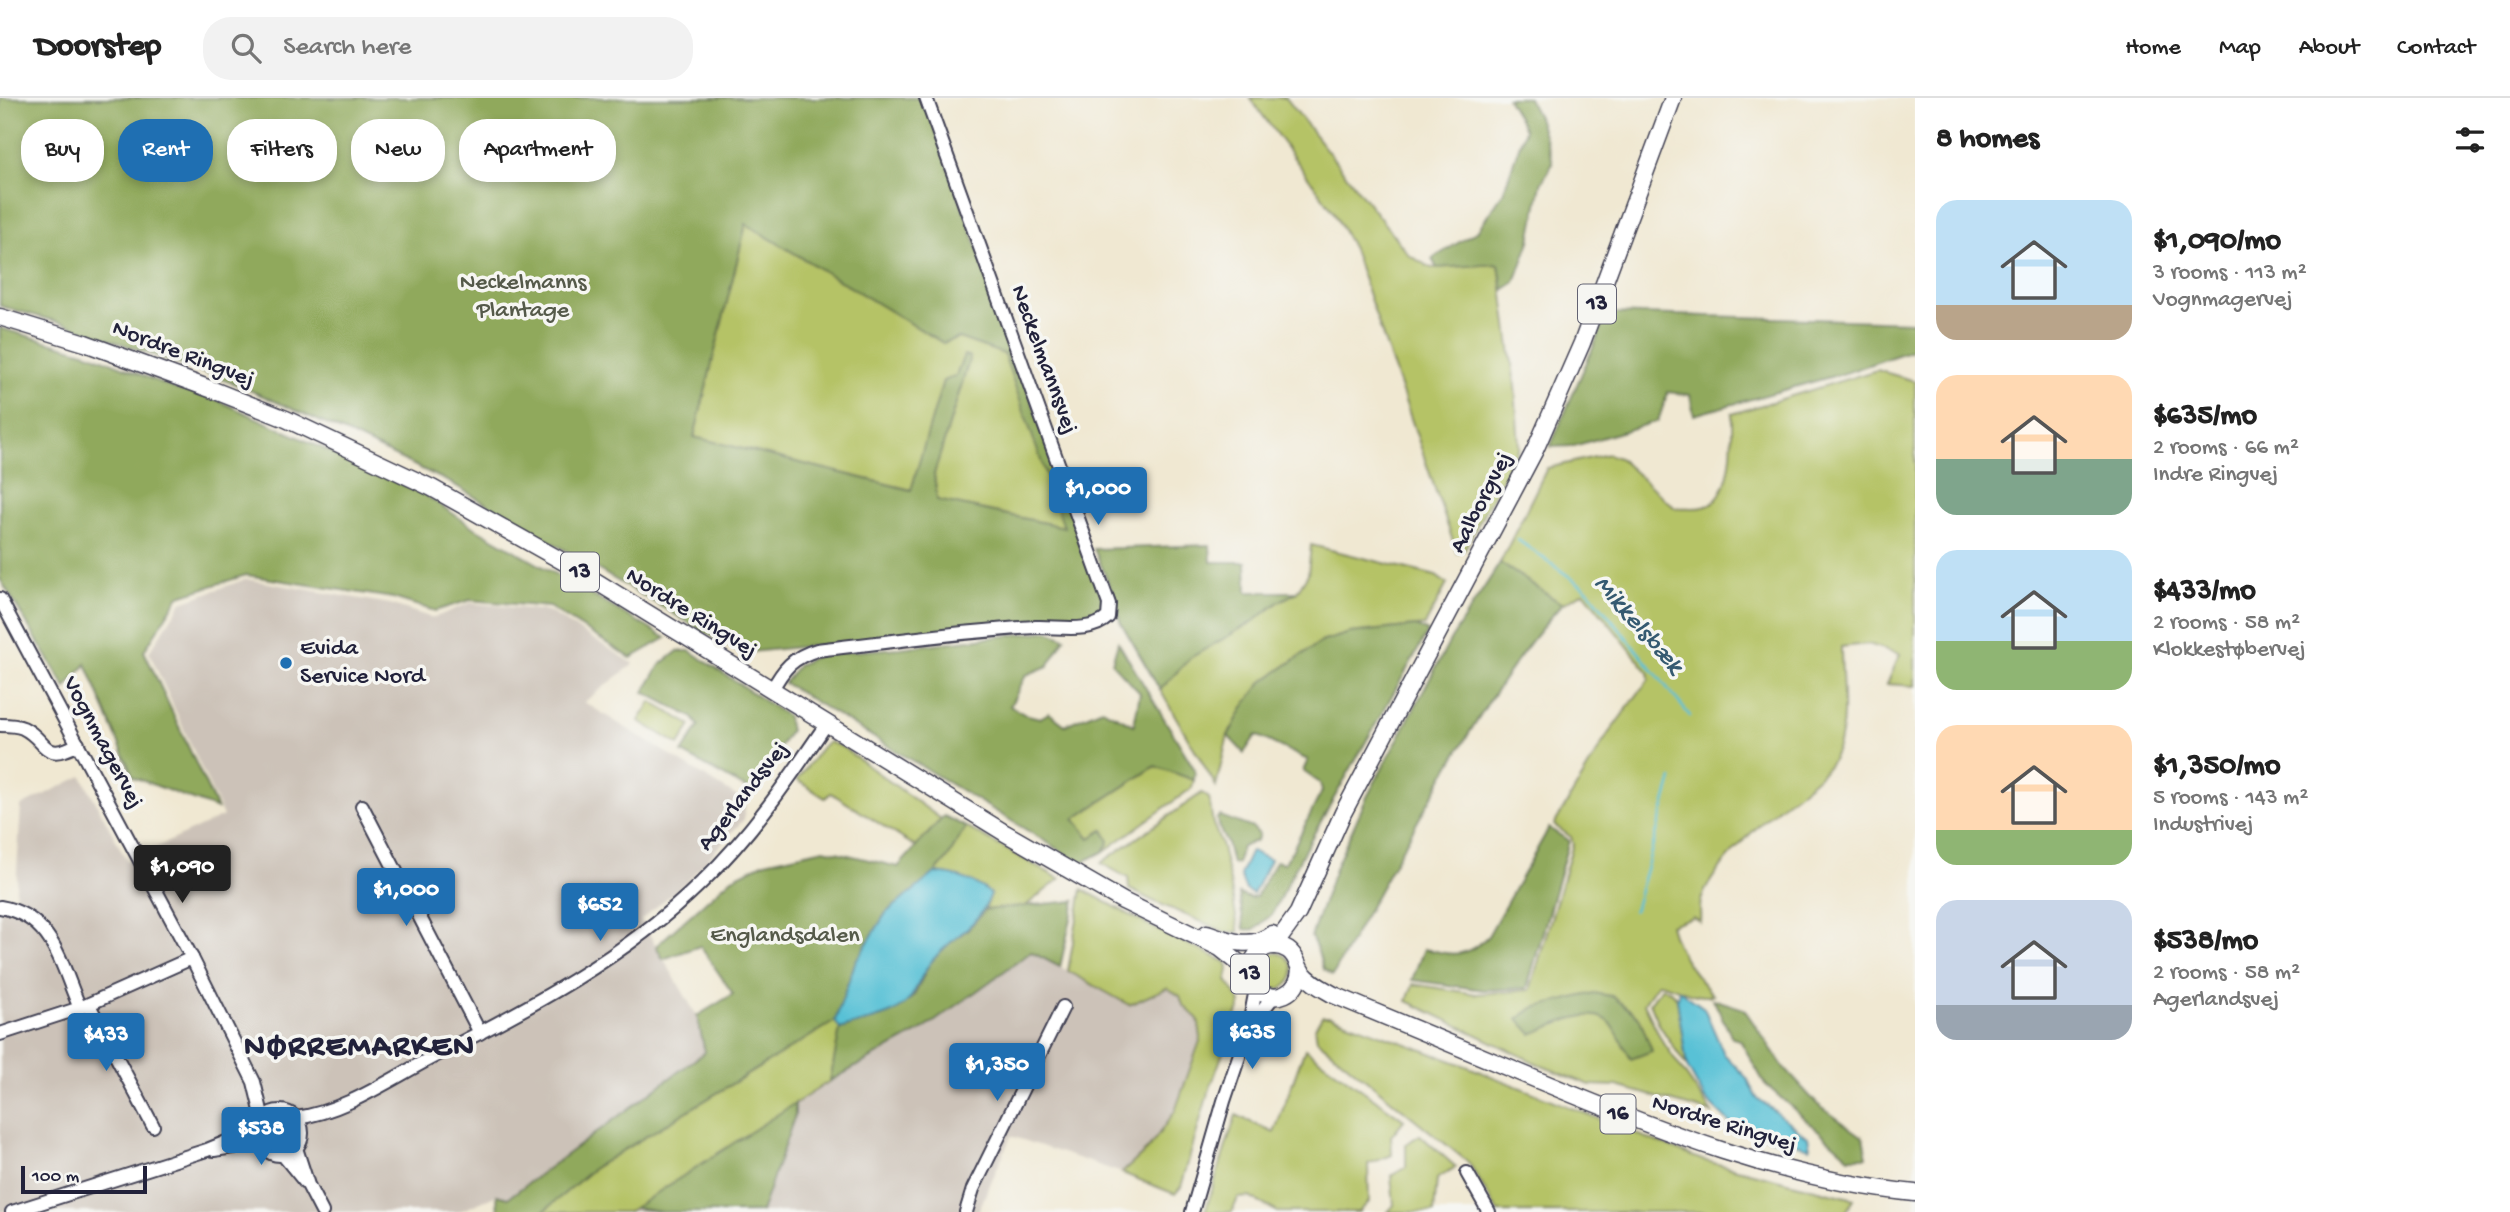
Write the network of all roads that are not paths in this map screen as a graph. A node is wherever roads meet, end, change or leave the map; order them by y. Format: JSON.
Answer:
{"nodes":[{"id":1,"x":926,"y":98,"type":"edge"},
{"id":2,"x":1673,"y":98,"type":"edge"},
{"id":3,"x":0,"y":317,"type":"edge"},
{"id":4,"x":2,"y":604,"type":"edge"},
{"id":5,"x":772,"y":690,"type":"junction"},
{"id":6,"x":827,"y":723,"type":"junction"},
{"id":7,"x":0,"y":725,"type":"edge"},
{"id":8,"x":78,"y":744,"type":"junction"},
{"id":9,"x":362,"y":806,"type":"dead end"},
{"id":10,"x":1343,"y":813,"type":"junction"},
{"id":11,"x":1124,"y":901,"type":"junction"},
{"id":12,"x":0,"y":907,"type":"edge"},
{"id":13,"x":1298,"y":913,"type":"junction"},
{"id":14,"x":1274,"y":946,"type":"junction"},
{"id":15,"x":1220,"y":948,"type":"junction"},
{"id":16,"x":1256,"y":954,"type":"junction"},
{"id":17,"x":191,"y":958,"type":"junction"},
{"id":18,"x":1297,"y":962,"type":"junction"},
{"id":19,"x":1249,"y":971,"type":"junction"},
{"id":20,"x":1256,"y":989,"type":"junction"},
{"id":21,"x":1292,"y":990,"type":"junction"},
{"id":22,"x":1334,"y":995,"type":"junction"},
{"id":23,"x":1273,"y":997,"type":"junction"},
{"id":24,"x":85,"y":1007,"type":"junction"},
{"id":25,"x":1063,"y":1007,"type":"dead end"},
{"id":26,"x":1248,"y":1030,"type":"junction"},
{"id":27,"x":480,"y":1033,"type":"junction"},
{"id":28,"x":0,"y":1034,"type":"edge"},
{"id":29,"x":254,"y":1082,"type":"junction"},
{"id":30,"x":331,"y":1109,"type":"junction"},
{"id":31,"x":279,"y":1111,"type":"junction"},
{"id":32,"x":296,"y":1118,"type":"junction"},
{"id":33,"x":152,"y":1126,"type":"dead end"},
{"id":34,"x":261,"y":1130,"type":"junction"},
{"id":35,"x":302,"y":1131,"type":"junction"},
{"id":36,"x":296,"y":1148,"type":"junction"},
{"id":37,"x":283,"y":1155,"type":"junction"},
{"id":38,"x":1467,"y":1173,"type":"dead end"},
{"id":39,"x":308,"y":1185,"type":"junction"},
{"id":40,"x":1915,"y":1193,"type":"edge"},
{"id":41,"x":12,"y":1212,"type":"edge"},
{"id":42,"x":322,"y":1212,"type":"edge"},
{"id":43,"x":965,"y":1212,"type":"edge"},
{"id":44,"x":1192,"y":1212,"type":"edge"},
{"id":45,"x":1489,"y":1212,"type":"edge"}],
"edges":[{"from":1,"to":5,"type":"street","name":"Neckelmannsvej"},
{"from":2,"to":10,"type":"main road","name":"Aalborgvej","number":"13"},
{"from":3,"to":5,"type":"main road","name":"Nordre Ringvej","number":"13"},
{"from":4,"to":8,"type":"street","name":"Vognmagervej"},
{"from":5,"to":6,"type":"main road","name":"Nordre Ringvej","number":"13"},
{"from":6,"to":11,"type":"main road","name":"Nordre Ringvej","number":"13"},
{"from":6,"to":27,"type":"street","name":"Agerlandsvej"},
{"from":7,"to":8,"type":"street"},
{"from":8,"to":17,"type":"street","name":"Vognmagervej"},
{"from":9,"to":27,"type":"street"},
{"from":10,"to":11,"type":"main road","number":"13"},
{"from":10,"to":13,"type":"main road","name":"Aalborgvej","number":"13"},
{"from":11,"to":15,"type":"main road","name":"Nordre Ringvej","number":"13"},
{"from":12,"to":24,"type":"street"},
{"from":13,"to":14,"type":"main road","name":"Aalborgvej"},
{"from":13,"to":18,"type":"main road","name":"Aalborgvej","number":"13"},
{"from":14,"to":16,"type":"main road","number":"13"},
{"from":14,"to":18,"type":"main road","number":"13"},
{"from":15,"to":16,"type":"main road","name":"Nordre Ringvej"},
{"from":15,"to":19,"type":"main road","name":"Nordre Ringvej","number":"13"},
{"from":16,"to":19,"type":"main road","number":"13"},
{"from":17,"to":24,"type":"street"},
{"from":17,"to":29,"type":"street","name":"Vognmagervej"},
{"from":18,"to":21,"type":"main road","number":"13"},
{"from":18,"to":22,"type":"main road","name":"Nordre Ringvej","number":"16"},
{"from":19,"to":20,"type":"main road","number":"13"},
{"from":20,"to":23,"type":"main road","number":"13"},
{"from":20,"to":26,"type":"street"},
{"from":21,"to":22,"type":"main road","name":"Nordre Ringvej","number":"16"},
{"from":21,"to":23,"type":"main road","number":"13"},
{"from":22,"to":40,"type":"main road","name":"Nordre Ringvej","number":"16"},
{"from":23,"to":26,"type":"street"},
{"from":24,"to":28,"type":"street"},
{"from":24,"to":33,"type":"street"},
{"from":25,"to":43,"type":"street"},
{"from":26,"to":44,"type":"street"},
{"from":27,"to":30,"type":"street","name":"Agerlandsvej"},
{"from":29,"to":31,"type":"street","name":"Vognmagervej"},
{"from":29,"to":34,"type":"street","name":"Vognmagervej"},
{"from":30,"to":32,"type":"street","name":"Agerlandsvej"},
{"from":30,"to":35,"type":"street","name":"Agerlandsvej"},
{"from":31,"to":32,"type":"street"},
{"from":31,"to":34,"type":"street"},
{"from":32,"to":35,"type":"street"},
{"from":34,"to":37,"type":"street"},
{"from":34,"to":41,"type":"street"},
{"from":35,"to":36,"type":"street"},
{"from":36,"to":37,"type":"street"},
{"from":36,"to":39,"type":"street"},
{"from":37,"to":39,"type":"street"},
{"from":38,"to":45,"type":"street"},
{"from":39,"to":42,"type":"street"}]}
